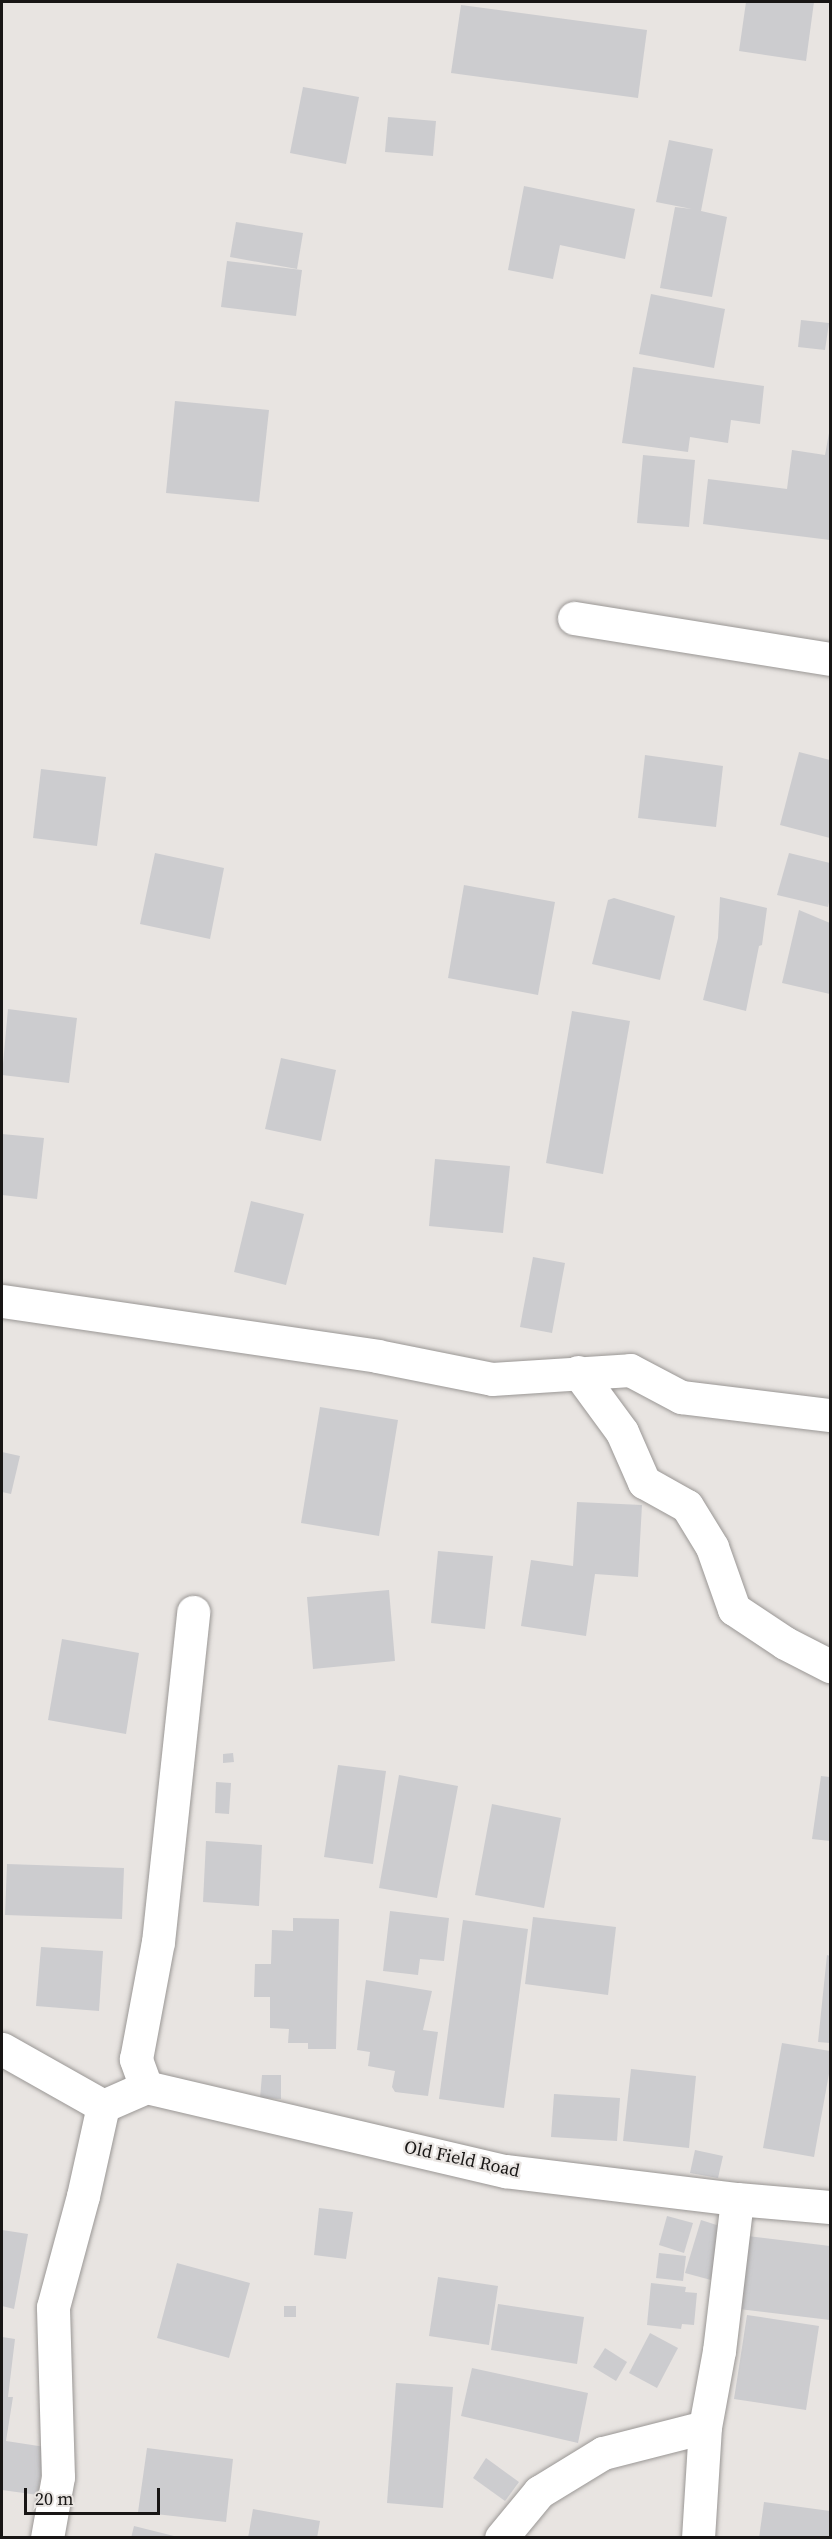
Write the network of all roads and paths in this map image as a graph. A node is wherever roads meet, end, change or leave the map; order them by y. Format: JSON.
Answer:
{"nodes":[{"id":1,"x":574,"y":618,"type":"dead end"},
{"id":2,"x":831,"y":658,"type":"edge"},
{"id":3,"x":2,"y":1301,"type":"edge"},
{"id":4,"x":578,"y":1372,"type":"junction"},
{"id":5,"x":831,"y":1415,"type":"edge"},
{"id":6,"x":193,"y":1612,"type":"dead end"},
{"id":7,"x":831,"y":1666,"type":"edge"},
{"id":8,"x":2,"y":2049,"type":"edge"},
{"id":9,"x":146,"y":2087,"type":"junction"},
{"id":10,"x":103,"y":2106,"type":"junction"},
{"id":11,"x":737,"y":2199,"type":"junction"},
{"id":12,"x":831,"y":2207,"type":"edge"},
{"id":13,"x":705,"y":2427,"type":"junction"},
{"id":14,"x":47,"y":2538,"type":"edge"},
{"id":15,"x":501,"y":2538,"type":"edge"},
{"id":16,"x":698,"y":2538,"type":"edge"}],
"edges":[{"from":1,"to":2,"type":"street"},
{"from":3,"to":4,"type":"street"},
{"from":4,"to":5,"type":"street"},
{"from":4,"to":7,"type":"street"},
{"from":6,"to":9,"type":"street"},
{"from":8,"to":10,"type":"street"},
{"from":9,"to":10,"type":"street"},
{"from":9,"to":11,"type":"street","name":"Old Field Road"},
{"from":10,"to":14,"type":"street"},
{"from":11,"to":12,"type":"street","name":"Old Field Road"},
{"from":11,"to":13,"type":"street"},
{"from":13,"to":15,"type":"street"},
{"from":13,"to":16,"type":"street"}]}
